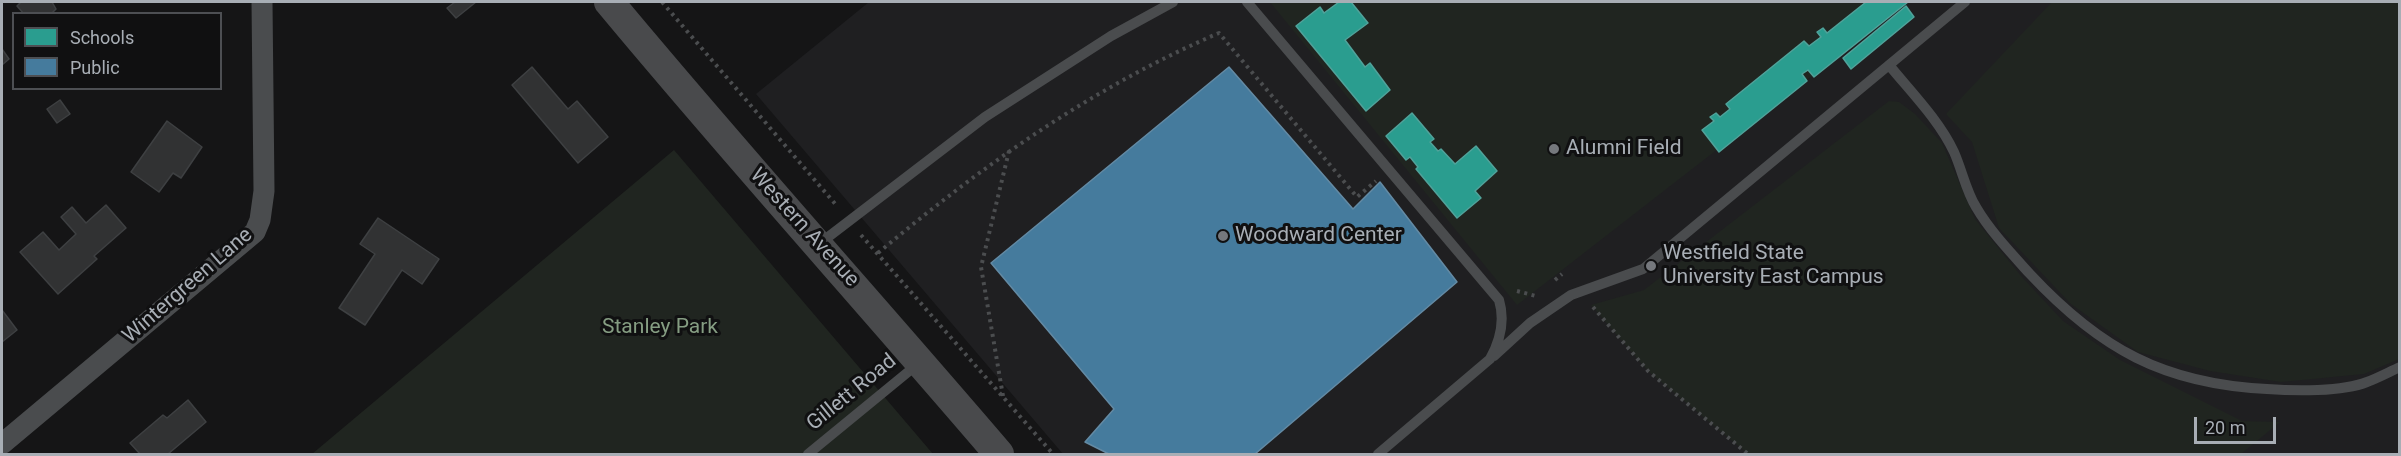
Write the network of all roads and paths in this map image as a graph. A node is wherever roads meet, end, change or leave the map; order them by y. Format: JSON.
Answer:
{"nodes":[{"id":1,"x":262,"y":2,"type":"edge"},
{"id":2,"x":609,"y":2,"type":"edge"},
{"id":3,"x":1173,"y":2,"type":"edge"},
{"id":4,"x":1247,"y":2,"type":"edge"},
{"id":5,"x":1965,"y":2,"type":"edge"},
{"id":6,"x":1889,"y":65,"type":"junction"},
{"id":7,"x":1009,"y":150,"type":"junction"},
{"id":8,"x":1379,"y":179,"type":"dead end"},
{"id":9,"x":819,"y":244,"type":"junction"},
{"id":10,"x":878,"y":254,"type":"dead end"},
{"id":11,"x":1562,"y":274,"type":"dead end"},
{"id":12,"x":1554,"y":281,"type":"dead end"},
{"id":13,"x":1545,"y":288,"type":"dead end"},
{"id":14,"x":1516,"y":290,"type":"dead end"},
{"id":15,"x":1591,"y":305,"type":"dead end"},
{"id":16,"x":1490,"y":359,"type":"junction"},
{"id":17,"x":921,"y":363,"type":"junction"},
{"id":18,"x":2400,"y":367,"type":"edge"},
{"id":19,"x":1003,"y":397,"type":"dead end"},
{"id":20,"x":2,"y":444,"type":"edge"},
{"id":21,"x":808,"y":454,"type":"edge"},
{"id":22,"x":999,"y":454,"type":"edge"},
{"id":23,"x":1378,"y":454,"type":"edge"},
{"id":24,"x":1748,"y":454,"type":"edge"}],
"edges":[{"from":1,"to":20,"type":"street","name":"Wintergreen Lane"},
{"from":2,"to":9,"type":"main road","name":"Western Avenue"},
{"from":3,"to":9,"type":"lane"},
{"from":4,"to":16,"type":"lane"},
{"from":5,"to":6,"type":"lane"},
{"from":6,"to":16,"type":"lane"},
{"from":6,"to":18,"type":"lane"},
{"from":7,"to":8,"type":"path"},
{"from":7,"to":10,"type":"path"},
{"from":7,"to":19,"type":"path"},
{"from":9,"to":17,"type":"main road","name":"Western Avenue"},
{"from":11,"to":12,"type":"path"},
{"from":13,"to":14,"type":"path"},
{"from":15,"to":24,"type":"path"},
{"from":16,"to":23,"type":"lane"},
{"from":17,"to":21,"type":"lane","name":"Gillett Road"},
{"from":17,"to":22,"type":"main road","name":"Western Avenue"}]}
